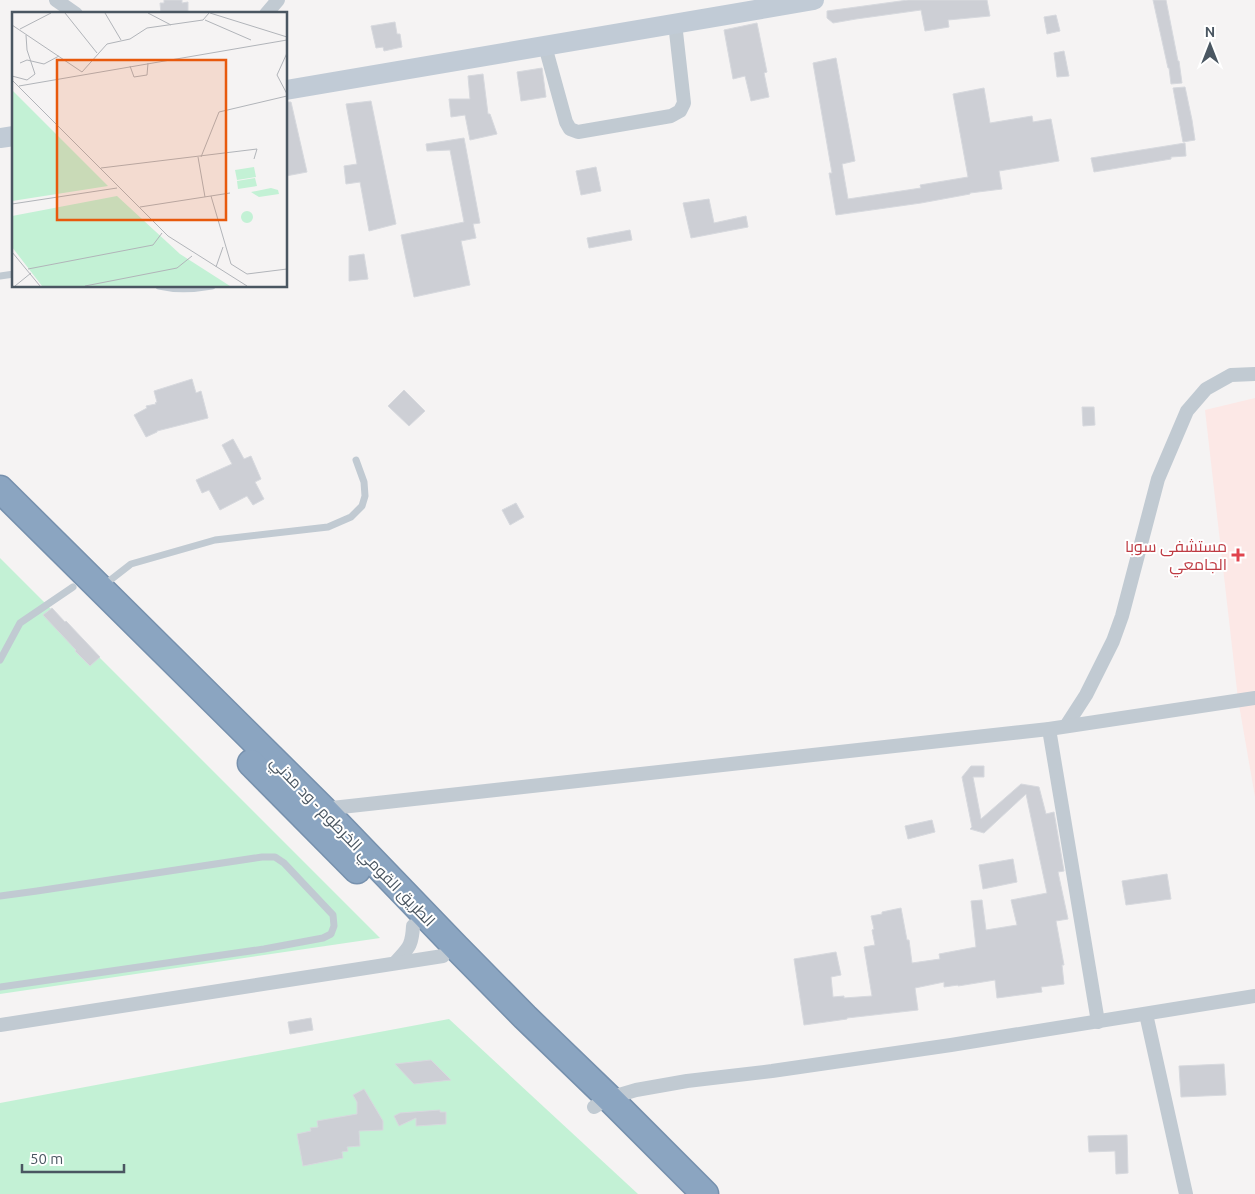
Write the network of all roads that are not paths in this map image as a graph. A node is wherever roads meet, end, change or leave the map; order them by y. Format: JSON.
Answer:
{"nodes":[{"id":1,"x":56,"y":0,"type":"edge"},
{"id":2,"x":278,"y":0,"type":"edge"},
{"id":3,"x":814,"y":0,"type":"edge"},
{"id":4,"x":73,"y":12,"type":"edge"},
{"id":5,"x":268,"y":12,"type":"edge"},
{"id":6,"x":675,"y":23,"type":"junction"},
{"id":7,"x":545,"y":46,"type":"junction"},
{"id":8,"x":288,"y":90,"type":"edge"},
{"id":9,"x":167,"y":288,"type":"edge"},
{"id":10,"x":190,"y":288,"type":"edge"},
{"id":11,"x":1255,"y":374,"type":"edge"},
{"id":12,"x":356,"y":460,"type":"dead end"},
{"id":13,"x":0,"y":489,"type":"edge"},
{"id":14,"x":0,"y":514,"type":"edge"},
{"id":15,"x":73,"y":587,"type":"junction"},
{"id":16,"x":100,"y":588,"type":"junction"},
{"id":17,"x":0,"y":660,"type":"edge"},
{"id":18,"x":1255,"y":698,"type":"edge"},
{"id":19,"x":1066,"y":726,"type":"junction"},
{"id":20,"x":1050,"y":729,"type":"junction"},
{"id":21,"x":323,"y":809,"type":"junction"},
{"id":22,"x":0,"y":896,"type":"edge"},
{"id":23,"x":413,"y":926,"type":"junction"},
{"id":24,"x":443,"y":956,"type":"junction"},
{"id":25,"x":394,"y":963,"type":"junction"},
{"id":26,"x":0,"y":987,"type":"edge"},
{"id":27,"x":1255,"y":996,"type":"edge"},
{"id":28,"x":1146,"y":1014,"type":"junction"},
{"id":29,"x":1098,"y":1022,"type":"junction"},
{"id":30,"x":0,"y":1025,"type":"edge"},
{"id":31,"x":602,"y":1103,"type":"junction"},
{"id":32,"x":679,"y":1194,"type":"edge"},
{"id":33,"x":704,"y":1194,"type":"edge"},
{"id":34,"x":1186,"y":1194,"type":"edge"}],
"edges":[{"from":1,"to":4,"type":"street"},
{"from":2,"to":5,"type":"street"},
{"from":3,"to":6,"type":"street"},
{"from":6,"to":7,"type":"street"},
{"from":6,"to":7,"type":"street"},
{"from":7,"to":8,"type":"street"},
{"from":9,"to":10,"type":"lane"},
{"from":11,"to":19,"type":"street"},
{"from":12,"to":16,"type":"lane"},
{"from":13,"to":16,"type":"highway","name":"الطريق القومي الخرطوم - ود مدني"},
{"from":14,"to":15,"type":"highway","name":"الطريق القومي الخرطوم - ود مدني"},
{"from":15,"to":17,"type":"lane"},
{"from":15,"to":23,"type":"highway","name":"الطريق القومي الخرطوم - ود مدني"},
{"from":16,"to":21,"type":"highway","name":"الطريق القومي الخرطوم - ود مدني"},
{"from":18,"to":19,"type":"street"},
{"from":19,"to":20,"type":"street"},
{"from":20,"to":21,"type":"street"},
{"from":20,"to":29,"type":"street"},
{"from":21,"to":31,"type":"highway","name":"الطريق القومي الخرطوم - ود مدني"},
{"from":22,"to":26,"type":"lane"},
{"from":23,"to":24,"type":"highway","name":"الطريق القومي الخرطوم - ود مدني"},
{"from":23,"to":25,"type":"street"},
{"from":24,"to":25,"type":"street"},
{"from":24,"to":31,"type":"highway","name":"الطريق القومي الخرطوم - ود مدني"},
{"from":25,"to":30,"type":"street"},
{"from":27,"to":28,"type":"street"},
{"from":28,"to":29,"type":"street"},
{"from":28,"to":34,"type":"street"},
{"from":29,"to":31,"type":"street"},
{"from":31,"to":32,"type":"highway","name":"الطريق القومي الخرطوم - ود مدني"},
{"from":31,"to":33,"type":"highway","name":"الطريق القومي الخرطوم - ود مدني"}]}
